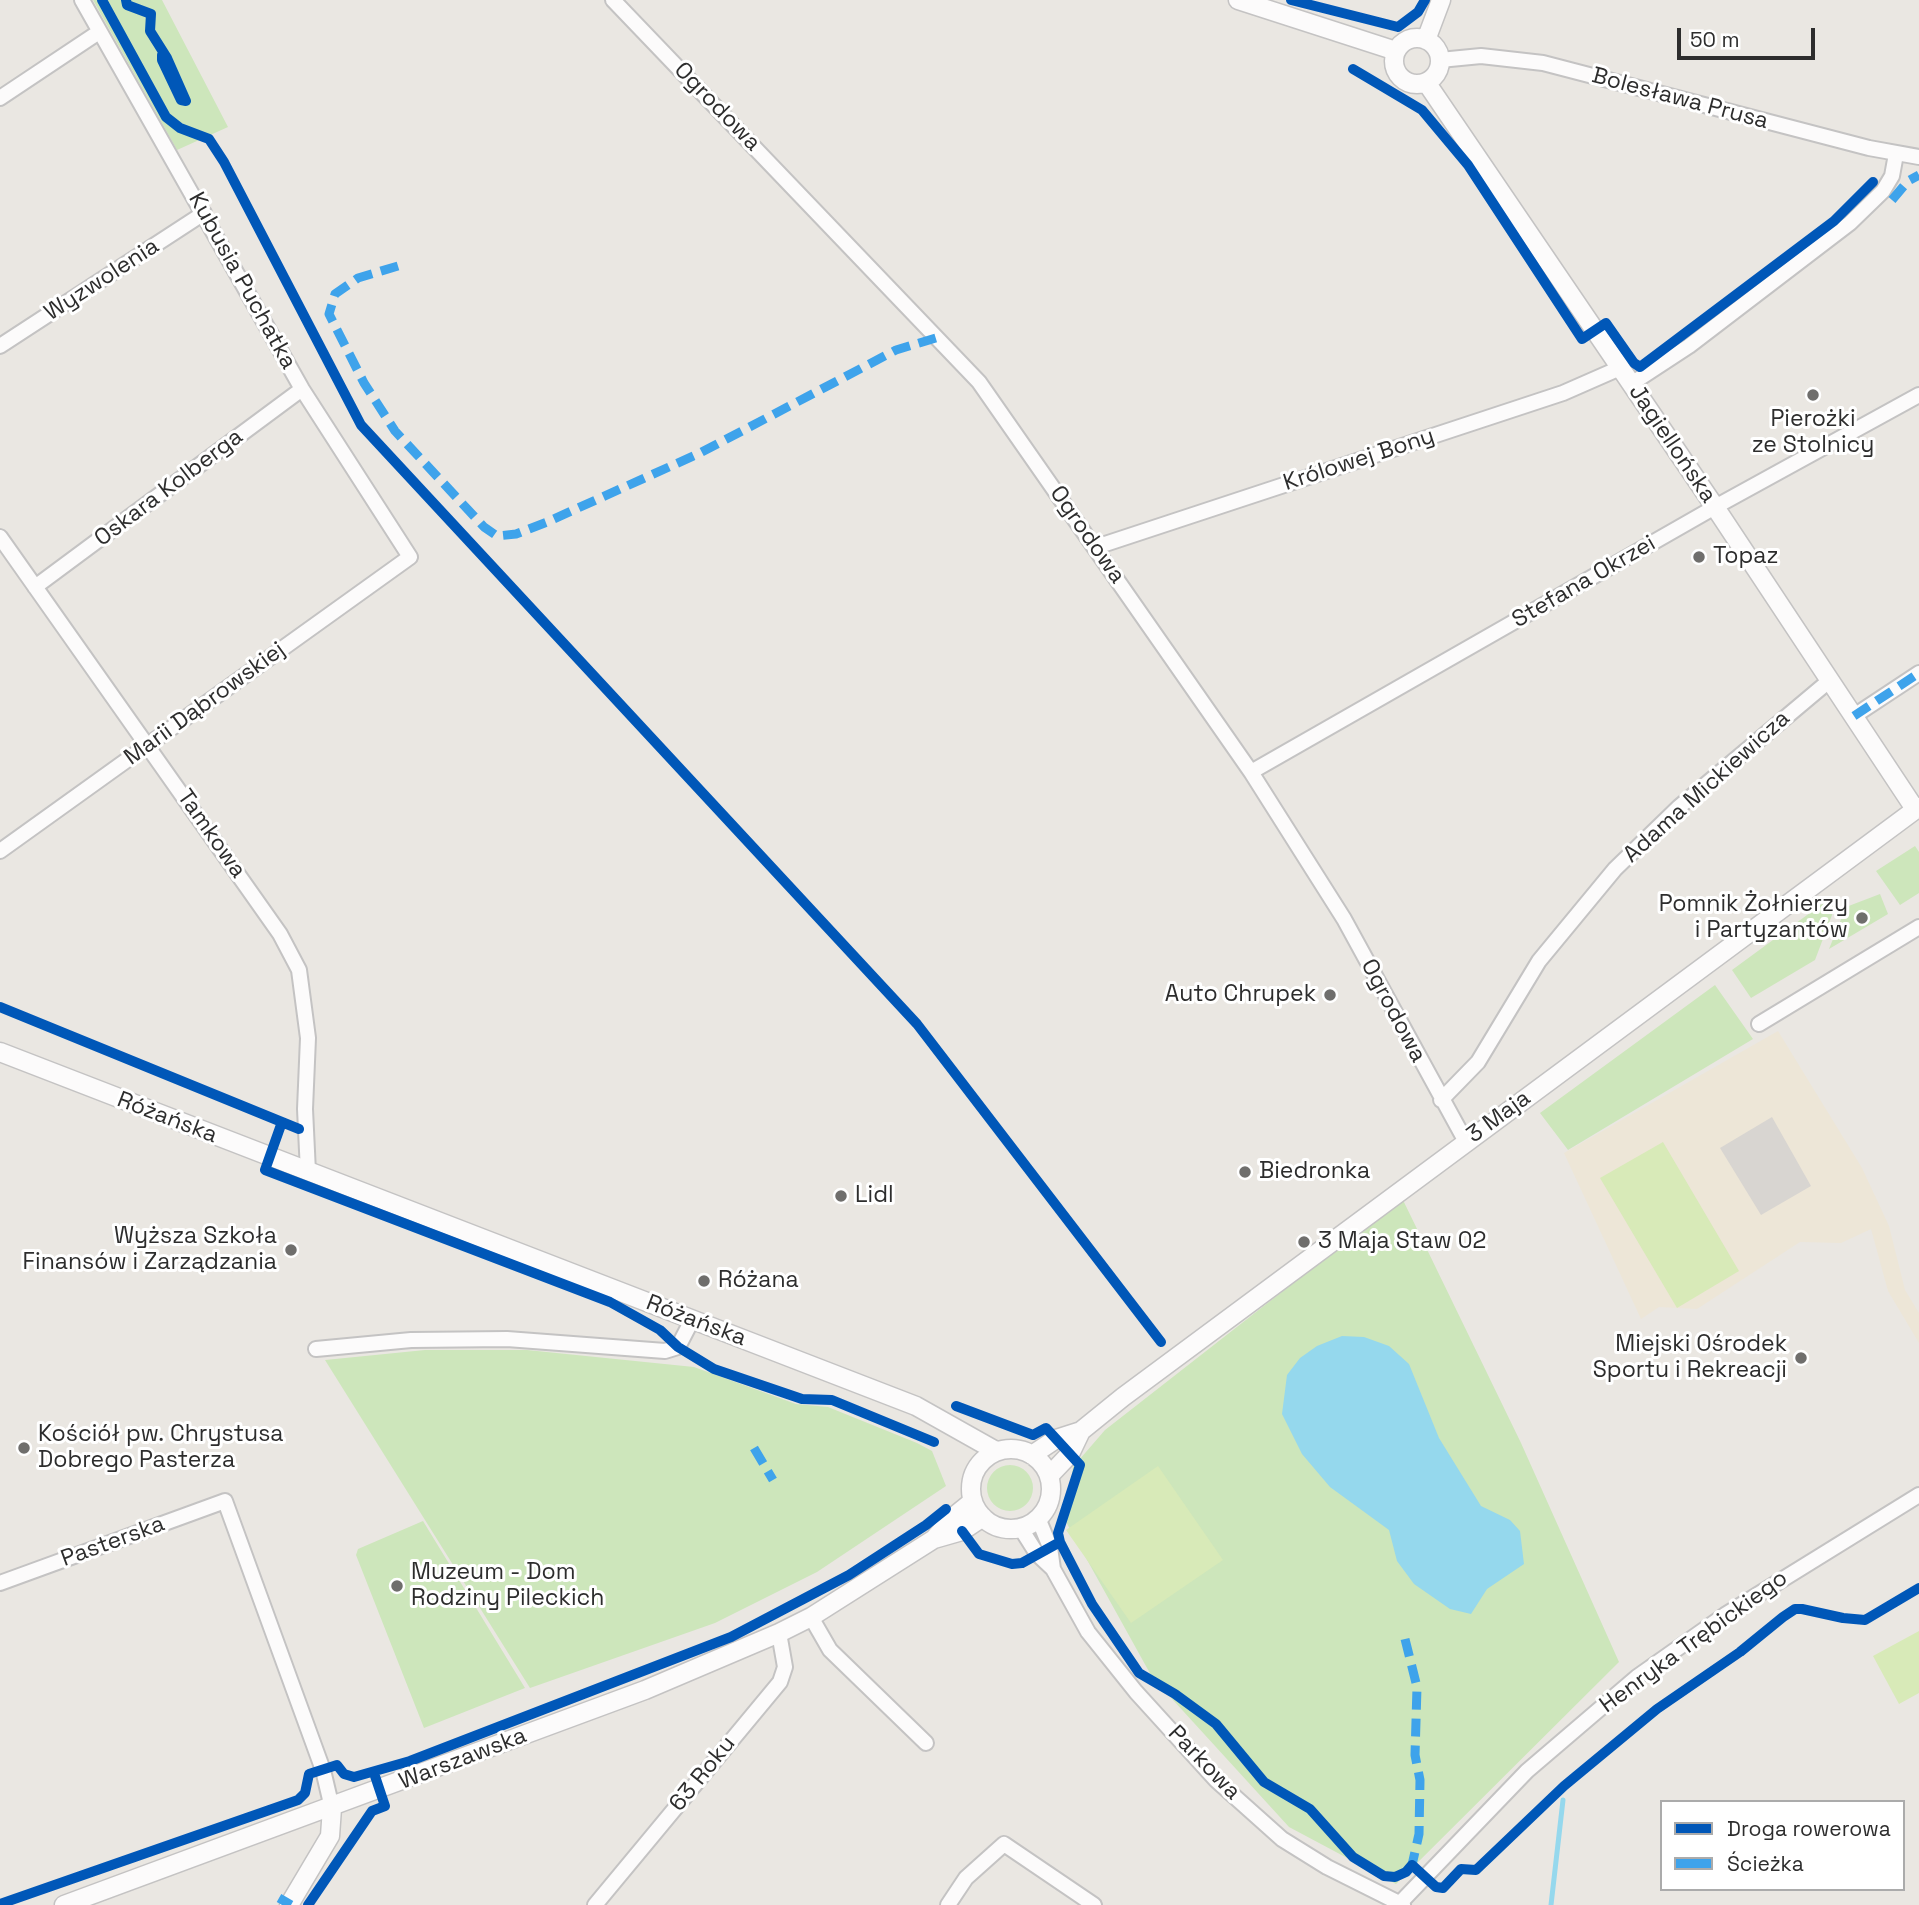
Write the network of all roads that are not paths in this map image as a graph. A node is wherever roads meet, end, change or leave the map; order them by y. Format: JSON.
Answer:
{"nodes":[{"id":1,"x":82,"y":0,"type":"edge"},
{"id":2,"x":613,"y":0,"type":"edge"},
{"id":3,"x":1238,"y":0,"type":"edge"},
{"id":4,"x":1441,"y":0,"type":"edge"},
{"id":5,"x":99,"y":32,"type":"junction"},
{"id":6,"x":1426,"y":40,"type":"junction"},
{"id":7,"x":1396,"y":51,"type":"junction"},
{"id":8,"x":1440,"y":60,"type":"junction"},
{"id":9,"x":1426,"y":82,"type":"junction"},
{"id":10,"x":0,"y":98,"type":"edge"},
{"id":11,"x":1896,"y":155,"type":"junction"},
{"id":12,"x":1919,"y":157,"type":"edge"},
{"id":13,"x":204,"y":213,"type":"junction"},
{"id":14,"x":0,"y":346,"type":"edge"},
{"id":15,"x":1620,"y":368,"type":"junction"},
{"id":16,"x":1631,"y":384,"type":"junction"},
{"id":17,"x":302,"y":389,"type":"junction"},
{"id":18,"x":1919,"y":395,"type":"edge"},
{"id":19,"x":1715,"y":507,"type":"junction"},
{"id":20,"x":0,"y":537,"type":"edge"},
{"id":21,"x":1096,"y":547,"type":"junction"},
{"id":22,"x":411,"y":557,"type":"joint"},
{"id":23,"x":35,"y":587,"type":"junction"},
{"id":24,"x":1919,"y":673,"type":"edge"},
{"id":25,"x":1829,"y":681,"type":"junction"},
{"id":26,"x":1854,"y":716,"type":"junction"},
{"id":27,"x":148,"y":745,"type":"junction"},
{"id":28,"x":1251,"y":772,"type":"junction"},
{"id":29,"x":1918,"y":810,"type":"edge"},
{"id":30,"x":0,"y":851,"type":"edge"},
{"id":31,"x":1919,"y":927,"type":"edge"},
{"id":32,"x":1759,"y":1024,"type":"dead end"},
{"id":33,"x":0,"y":1052,"type":"edge"},
{"id":34,"x":1441,"y":1100,"type":"junction"},
{"id":35,"x":1466,"y":1142,"type":"junction"},
{"id":36,"x":308,"y":1172,"type":"junction"},
{"id":37,"x":692,"y":1320,"type":"junction"},
{"id":38,"x":316,"y":1349,"type":"dead end"},
{"id":39,"x":958,"y":1430,"type":"junction"},
{"id":40,"x":1081,"y":1431,"type":"junction"},
{"id":41,"x":996,"y":1451,"type":"junction"},
{"id":42,"x":1032,"y":1455,"type":"junction"},
{"id":43,"x":980,"y":1463,"type":"junction"},
{"id":44,"x":1049,"y":1476,"type":"junction"},
{"id":45,"x":1919,"y":1495,"type":"edge"},
{"id":46,"x":973,"y":1501,"type":"junction"},
{"id":47,"x":983,"y":1517,"type":"junction"},
{"id":48,"x":1038,"y":1518,"type":"junction"},
{"id":49,"x":1020,"y":1527,"type":"junction"},
{"id":50,"x":934,"y":1539,"type":"junction"},
{"id":51,"x":1053,"y":1569,"type":"junction"},
{"id":52,"x":0,"y":1583,"type":"edge"},
{"id":53,"x":811,"y":1617,"type":"junction"},
{"id":54,"x":779,"y":1633,"type":"junction"},
{"id":55,"x":926,"y":1744,"type":"dead end"},
{"id":56,"x":332,"y":1808,"type":"junction"},
{"id":57,"x":1402,"y":1904,"type":"edge"},
{"id":58,"x":64,"y":1905,"type":"edge"},
{"id":59,"x":289,"y":1905,"type":"edge"},
{"id":60,"x":595,"y":1905,"type":"edge"},
{"id":61,"x":948,"y":1905,"type":"edge"},
{"id":62,"x":1094,"y":1905,"type":"edge"}],
"edges":[{"from":1,"to":5,"type":"street","name":"Kubusia Puchatka"},
{"from":2,"to":21,"type":"street","name":"Ogrodowa"},
{"from":3,"to":7,"type":"street"},
{"from":4,"to":6,"type":"street"},
{"from":5,"to":10,"type":"street"},
{"from":5,"to":13,"type":"street","name":"Kubusia Puchatka"},
{"from":6,"to":7,"type":"street"},
{"from":6,"to":8,"type":"street"},
{"from":7,"to":9,"type":"street"},
{"from":8,"to":9,"type":"street"},
{"from":8,"to":11,"type":"street","name":"Bolesława Prusa"},
{"from":9,"to":15,"type":"street","name":"Jagiellońska"},
{"from":11,"to":12,"type":"street","name":"Bolesława Prusa"},
{"from":11,"to":16,"type":"street"},
{"from":13,"to":14,"type":"street","name":"Wyzwolenia"},
{"from":13,"to":17,"type":"street","name":"Kubusia Puchatka"},
{"from":15,"to":16,"type":"street","name":"Jagiellońska"},
{"from":15,"to":21,"type":"street","name":"Królowej Bony"},
{"from":16,"to":19,"type":"street","name":"Jagiellońska"},
{"from":17,"to":22,"type":"street","name":"Kubusia Puchatka"},
{"from":17,"to":23,"type":"street","name":"Oskara Kolberga"},
{"from":18,"to":19,"type":"street","name":"Stefana Okrzei"},
{"from":19,"to":25,"type":"street","name":"Jagiellońska"},
{"from":19,"to":28,"type":"street","name":"Stefana Okrzei"},
{"from":20,"to":23,"type":"street","name":"Tamkowa"},
{"from":21,"to":28,"type":"street","name":"Ogrodowa"},
{"from":22,"to":27,"type":"street","name":"Marii Dąbrowskiej"},
{"from":23,"to":27,"type":"street","name":"Tamkowa"},
{"from":24,"to":26,"type":"street"},
{"from":25,"to":26,"type":"street","name":"Jagiellońska"},
{"from":25,"to":34,"type":"street","name":"Adama Mickiewicza"},
{"from":26,"to":29,"type":"street","name":"Jagiellońska"},
{"from":27,"to":30,"type":"street","name":"Marii Dąbrowskiej"},
{"from":27,"to":36,"type":"street","name":"Tamkowa"},
{"from":28,"to":34,"type":"street","name":"Ogrodowa"},
{"from":29,"to":35,"type":"street","name":"3 Maja"},
{"from":31,"to":32,"type":"street"},
{"from":33,"to":36,"type":"street","name":"Różańska"},
{"from":34,"to":35,"type":"street","name":"Ogrodowa"},
{"from":35,"to":40,"type":"street","name":"3 Maja"},
{"from":36,"to":37,"type":"street","name":"Różańska"},
{"from":37,"to":38,"type":"street"},
{"from":37,"to":39,"type":"street","name":"Różańska"},
{"from":39,"to":41,"type":"street","name":"Różańska"},
{"from":39,"to":43,"type":"street","name":"Różańska"},
{"from":40,"to":42,"type":"street","name":"3 Maja"},
{"from":40,"to":44,"type":"street","name":"3 Maja"},
{"from":41,"to":42,"type":"street"},
{"from":41,"to":43,"type":"street"},
{"from":42,"to":44,"type":"street"},
{"from":43,"to":46,"type":"street"},
{"from":44,"to":48,"type":"street"},
{"from":45,"to":57,"type":"street","name":"Henryka Trębickiego"},
{"from":46,"to":47,"type":"street"},
{"from":46,"to":50,"type":"street"},
{"from":47,"to":49,"type":"street"},
{"from":47,"to":50,"type":"street"},
{"from":48,"to":49,"type":"street"},
{"from":48,"to":51,"type":"street","name":"Parkowa"},
{"from":49,"to":51,"type":"street","name":"Parkowa"},
{"from":50,"to":53,"type":"street"},
{"from":51,"to":57,"type":"street","name":"Parkowa"},
{"from":52,"to":56,"type":"street","name":"Pasterska"},
{"from":53,"to":54,"type":"street"},
{"from":53,"to":55,"type":"street"},
{"from":54,"to":56,"type":"street","name":"Warszawska"},
{"from":54,"to":60,"type":"street","name":"63 Roku"},
{"from":56,"to":58,"type":"street","name":"Warszawska"},
{"from":56,"to":59,"type":"street"},
{"from":61,"to":62,"type":"street"}]}
